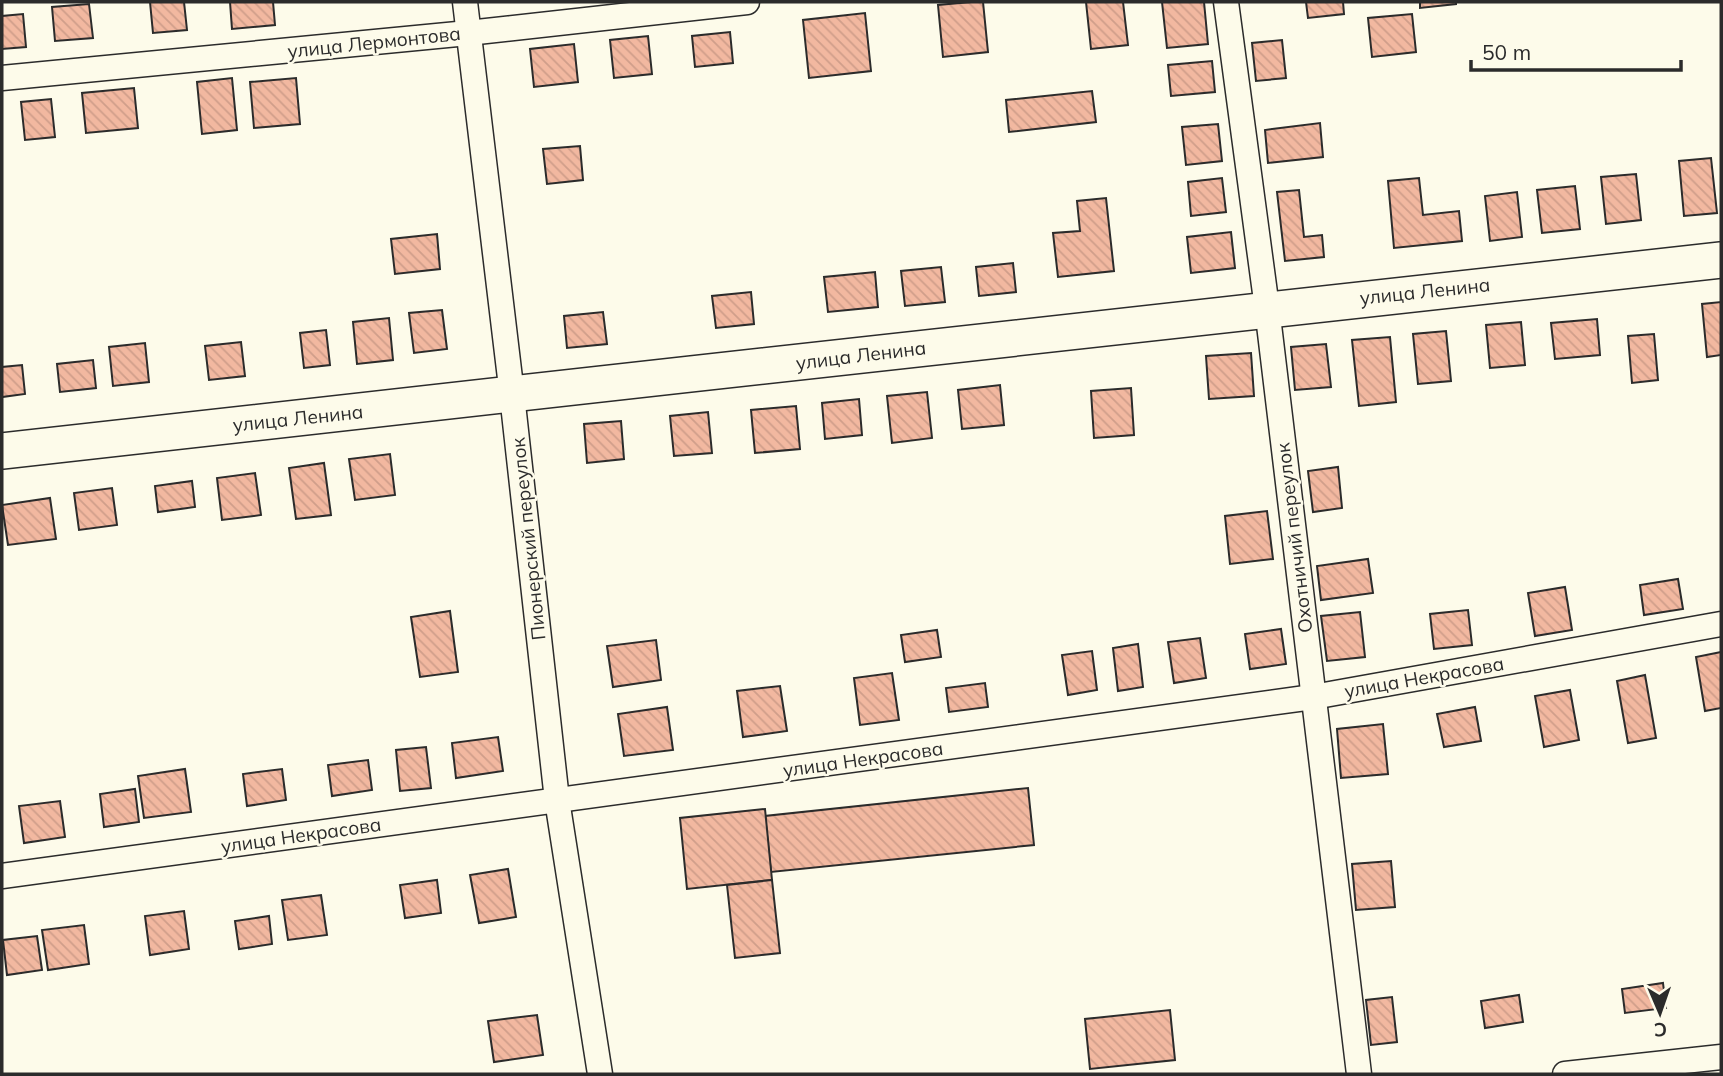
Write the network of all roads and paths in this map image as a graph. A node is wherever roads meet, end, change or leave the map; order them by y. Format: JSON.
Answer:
{"nodes":[{"id":1,"x":465,"y":2,"type":"edge"},
{"id":2,"x":747,"y":2,"type":"edge"},
{"id":3,"x":1226,"y":2,"type":"edge"},
{"id":4,"x":468,"y":33,"type":"junction"},
{"id":5,"x":2,"y":79,"type":"edge"},
{"id":6,"x":1721,"y":260,"type":"edge"},
{"id":7,"x":1267,"y":308,"type":"junction"},
{"id":8,"x":512,"y":395,"type":"junction"},
{"id":9,"x":2,"y":451,"type":"edge"},
{"id":10,"x":1721,"y":624,"type":"edge"},
{"id":11,"x":1313,"y":697,"type":"junction"},
{"id":12,"x":557,"y":800,"type":"junction"},
{"id":13,"x":2,"y":876,"type":"edge"},
{"id":14,"x":1721,"y":1057,"type":"edge"},
{"id":15,"x":600,"y":1074,"type":"edge"},
{"id":16,"x":1359,"y":1074,"type":"edge"},
{"id":17,"x":1565,"y":1074,"type":"edge"}],
"edges":[{"from":1,"to":4,"type":"street","name":"Пионерский переулок"},
{"from":2,"to":4,"type":"street","name":"улица Лермонтова"},
{"from":3,"to":7,"type":"street","name":"Охотничий переулок"},
{"from":4,"to":5,"type":"street","name":"улица Лермонтова"},
{"from":4,"to":8,"type":"street","name":"Пионерский переулок"},
{"from":6,"to":7,"type":"main road","name":"улица Ленина"},
{"from":7,"to":8,"type":"main road","name":"улица Ленина"},
{"from":7,"to":11,"type":"street","name":"Охотничий переулок"},
{"from":8,"to":9,"type":"main road","name":"улица Ленина"},
{"from":8,"to":12,"type":"street","name":"Пионерский переулок"},
{"from":10,"to":11,"type":"street","name":"улица Некрасова"},
{"from":11,"to":12,"type":"street","name":"улица Некрасова"},
{"from":11,"to":16,"type":"street","name":"Охотничий переулок"},
{"from":12,"to":13,"type":"street","name":"улица Некрасова"},
{"from":12,"to":15,"type":"street","name":"Пионерский переулок"},
{"from":14,"to":17,"type":"street"}]}
